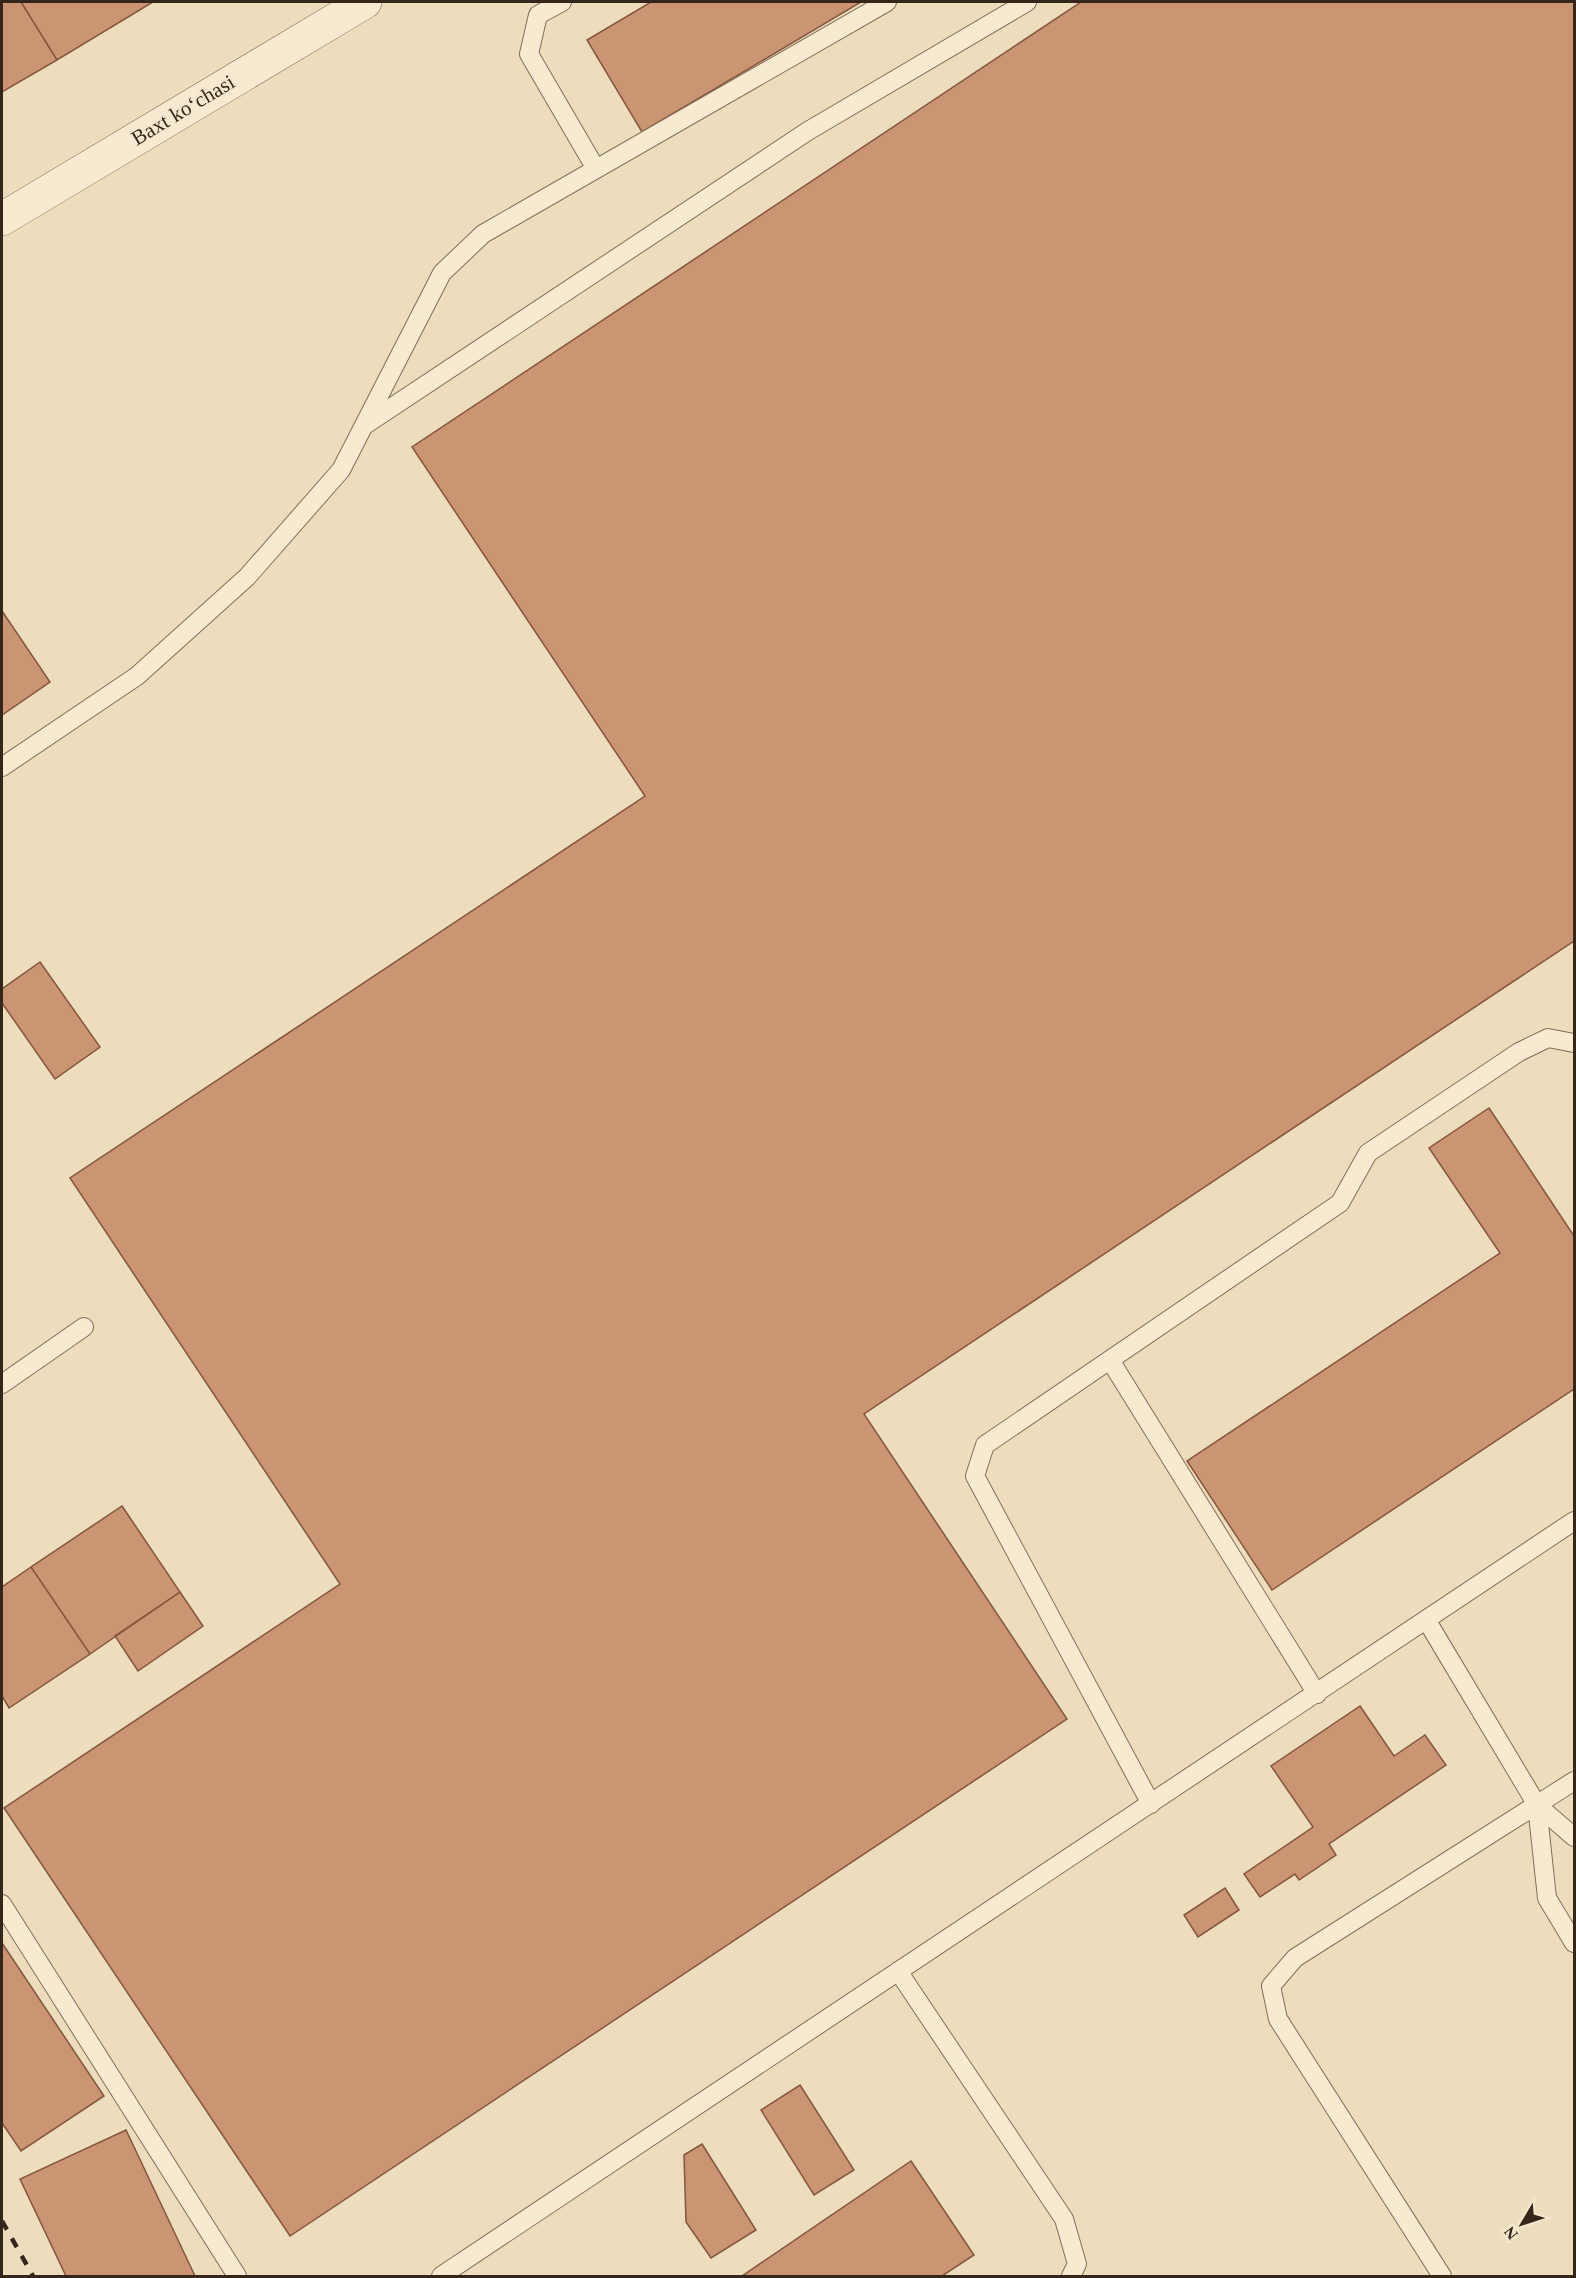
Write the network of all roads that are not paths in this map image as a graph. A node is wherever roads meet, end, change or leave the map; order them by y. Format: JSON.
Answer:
{"nodes":[{"id":1,"x":365,"y":2,"type":"edge"},
{"id":2,"x":562,"y":2,"type":"edge"},
{"id":3,"x":887,"y":2,"type":"edge"},
{"id":4,"x":1027,"y":2,"type":"edge"},
{"id":5,"x":596,"y":169,"type":"junction"},
{"id":6,"x":2,"y":219,"type":"edge"},
{"id":7,"x":363,"y":426,"type":"junction"},
{"id":8,"x":2,"y":766,"type":"edge"},
{"id":9,"x":1575,"y":1043,"type":"edge"},
{"id":10,"x":84,"y":1327,"type":"dead end"},
{"id":11,"x":1110,"y":1360,"type":"junction"},
{"id":12,"x":2,"y":1384,"type":"edge"},
{"id":13,"x":1575,"y":1521,"type":"edge"},
{"id":14,"x":1427,"y":1621,"type":"junction"},
{"id":15,"x":1317,"y":1694,"type":"junction"},
{"id":16,"x":1575,"y":1781,"type":"edge"},
{"id":17,"x":1151,"y":1804,"type":"junction"},
{"id":18,"x":1537,"y":1805,"type":"junction"},
{"id":19,"x":1575,"y":1837,"type":"edge"},
{"id":20,"x":2,"y":1904,"type":"edge"},
{"id":21,"x":1575,"y":1942,"type":"edge"},
{"id":22,"x":898,"y":1971,"type":"junction"},
{"id":23,"x":237,"y":2277,"type":"edge"},
{"id":24,"x":441,"y":2277,"type":"edge"},
{"id":25,"x":1071,"y":2277,"type":"edge"},
{"id":26,"x":1442,"y":2277,"type":"edge"}],
"edges":[{"from":1,"to":6,"type":"street","name":"Baxt koʻchasi"},
{"from":2,"to":5,"type":"lane"},
{"from":3,"to":5,"type":"lane"},
{"from":4,"to":7,"type":"lane"},
{"from":5,"to":7,"type":"lane"},
{"from":7,"to":8,"type":"lane"},
{"from":9,"to":11,"type":"lane"},
{"from":10,"to":12,"type":"lane"},
{"from":11,"to":15,"type":"lane"},
{"from":11,"to":17,"type":"lane"},
{"from":13,"to":14,"type":"lane"},
{"from":14,"to":15,"type":"lane"},
{"from":14,"to":18,"type":"lane"},
{"from":15,"to":17,"type":"lane"},
{"from":16,"to":18,"type":"lane"},
{"from":17,"to":22,"type":"lane"},
{"from":18,"to":19,"type":"lane"},
{"from":18,"to":21,"type":"lane"},
{"from":18,"to":26,"type":"lane"},
{"from":20,"to":23,"type":"lane"},
{"from":22,"to":24,"type":"lane"},
{"from":22,"to":25,"type":"lane"}]}
